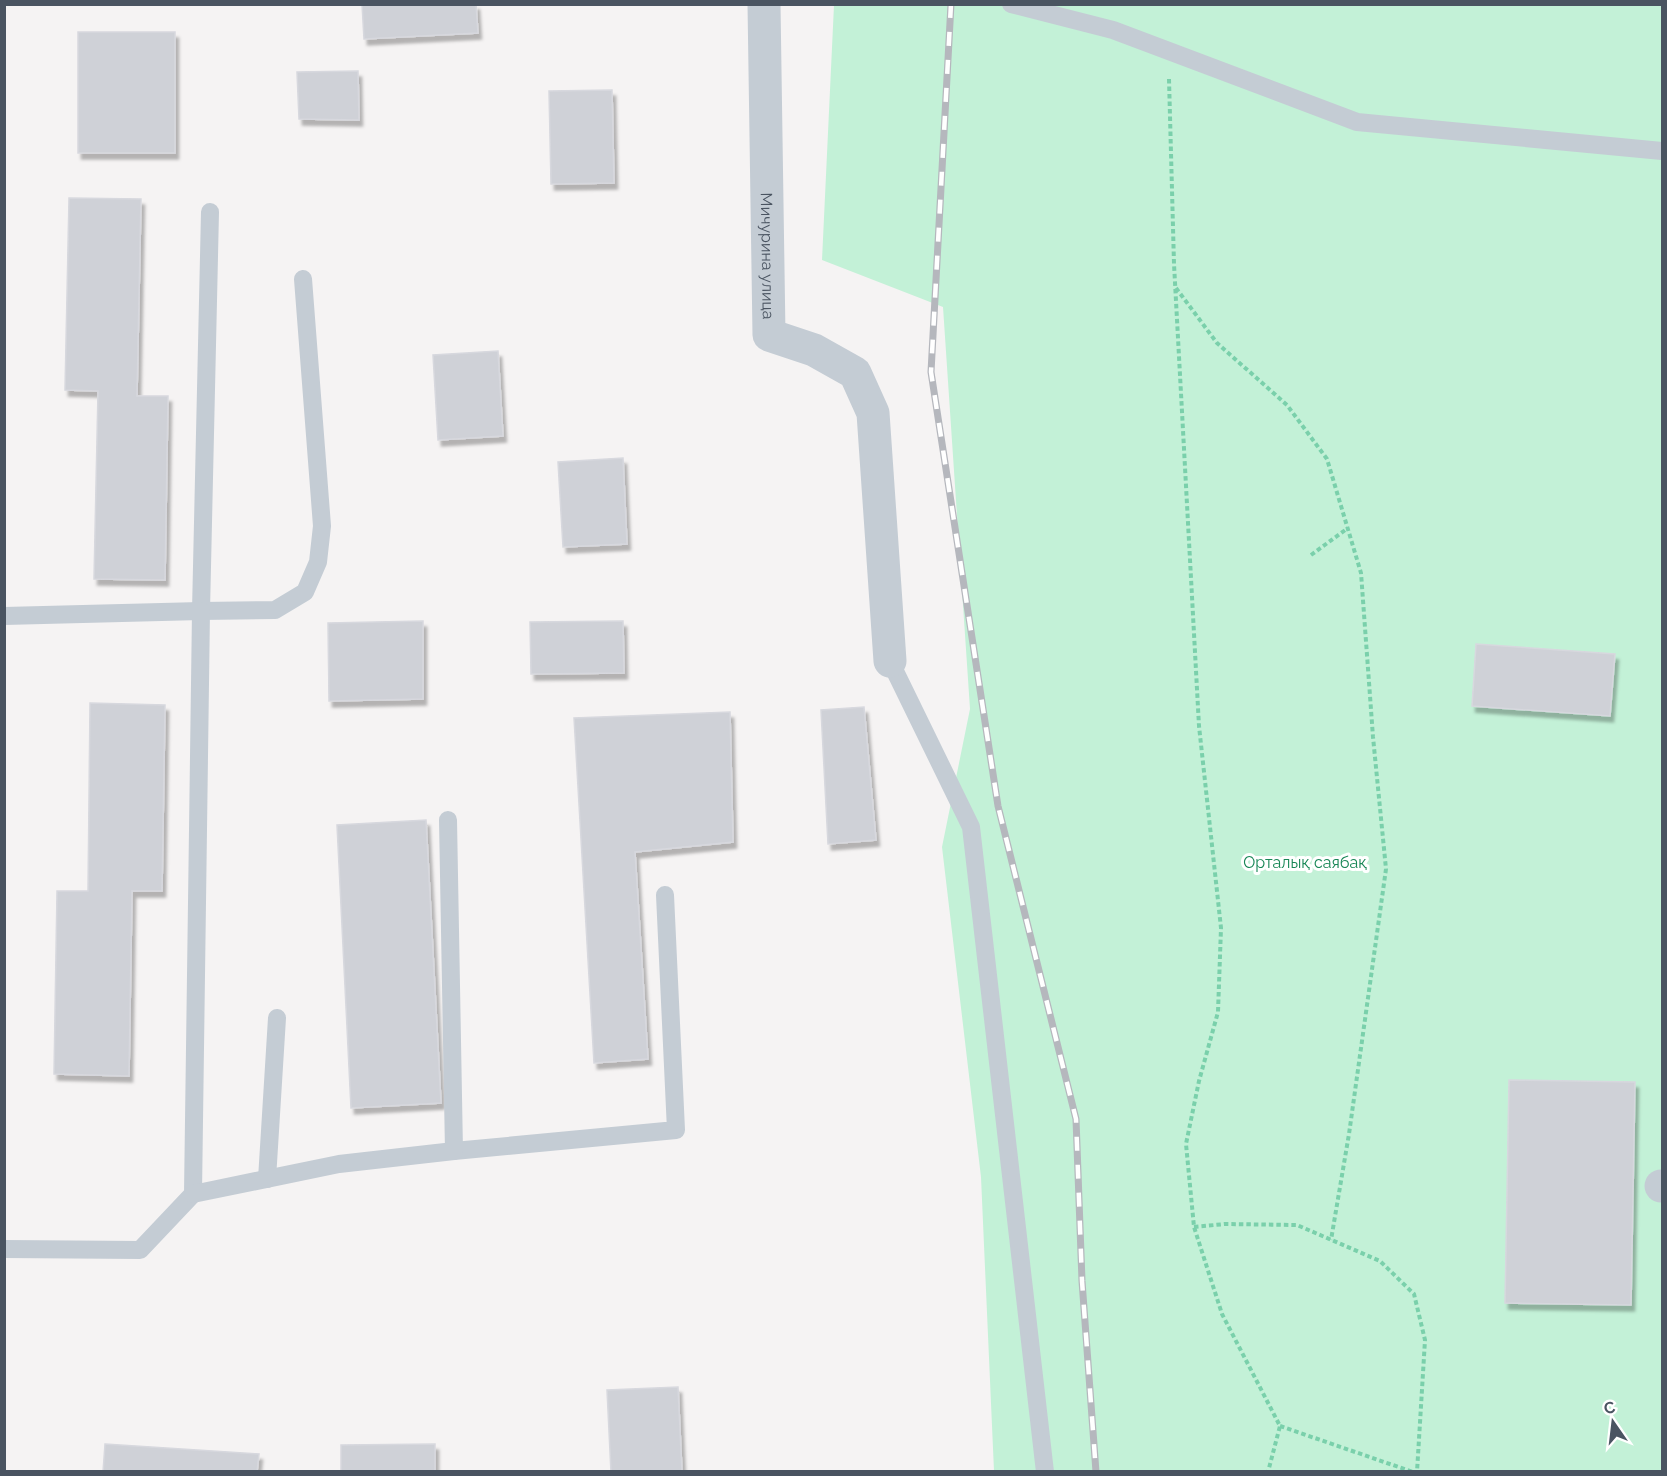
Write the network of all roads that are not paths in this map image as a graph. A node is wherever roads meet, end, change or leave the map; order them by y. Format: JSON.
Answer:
{"nodes":[{"id":1,"x":764,"y":4,"type":"edge"},
{"id":2,"x":1011,"y":4,"type":"edge"},
{"id":3,"x":1662,"y":152,"type":"edge"},
{"id":4,"x":210,"y":212,"type":"dead end"},
{"id":5,"x":303,"y":279,"type":"dead end"},
{"id":6,"x":201,"y":611,"type":"junction"},
{"id":7,"x":4,"y":616,"type":"edge"},
{"id":8,"x":890,"y":661,"type":"joint"},
{"id":9,"x":448,"y":820,"type":"dead end"},
{"id":10,"x":665,"y":895,"type":"dead end"},
{"id":11,"x":277,"y":1018,"type":"dead end"},
{"id":12,"x":454,"y":1151,"type":"junction"},
{"id":13,"x":267,"y":1179,"type":"junction"},
{"id":14,"x":193,"y":1194,"type":"junction"},
{"id":15,"x":4,"y":1249,"type":"edge"},
{"id":16,"x":1045,"y":1472,"type":"edge"}],
"edges":[{"from":1,"to":8,"type":"street","name":"Мичурина улица"},
{"from":2,"to":3,"type":"lane"},
{"from":4,"to":6,"type":"lane"},
{"from":5,"to":6,"type":"lane"},
{"from":6,"to":7,"type":"lane"},
{"from":6,"to":14,"type":"lane"},
{"from":8,"to":16,"type":"lane"},
{"from":9,"to":12,"type":"lane"},
{"from":10,"to":12,"type":"lane"},
{"from":11,"to":13,"type":"lane"},
{"from":12,"to":13,"type":"lane"},
{"from":13,"to":14,"type":"lane"},
{"from":14,"to":15,"type":"lane"}]}
